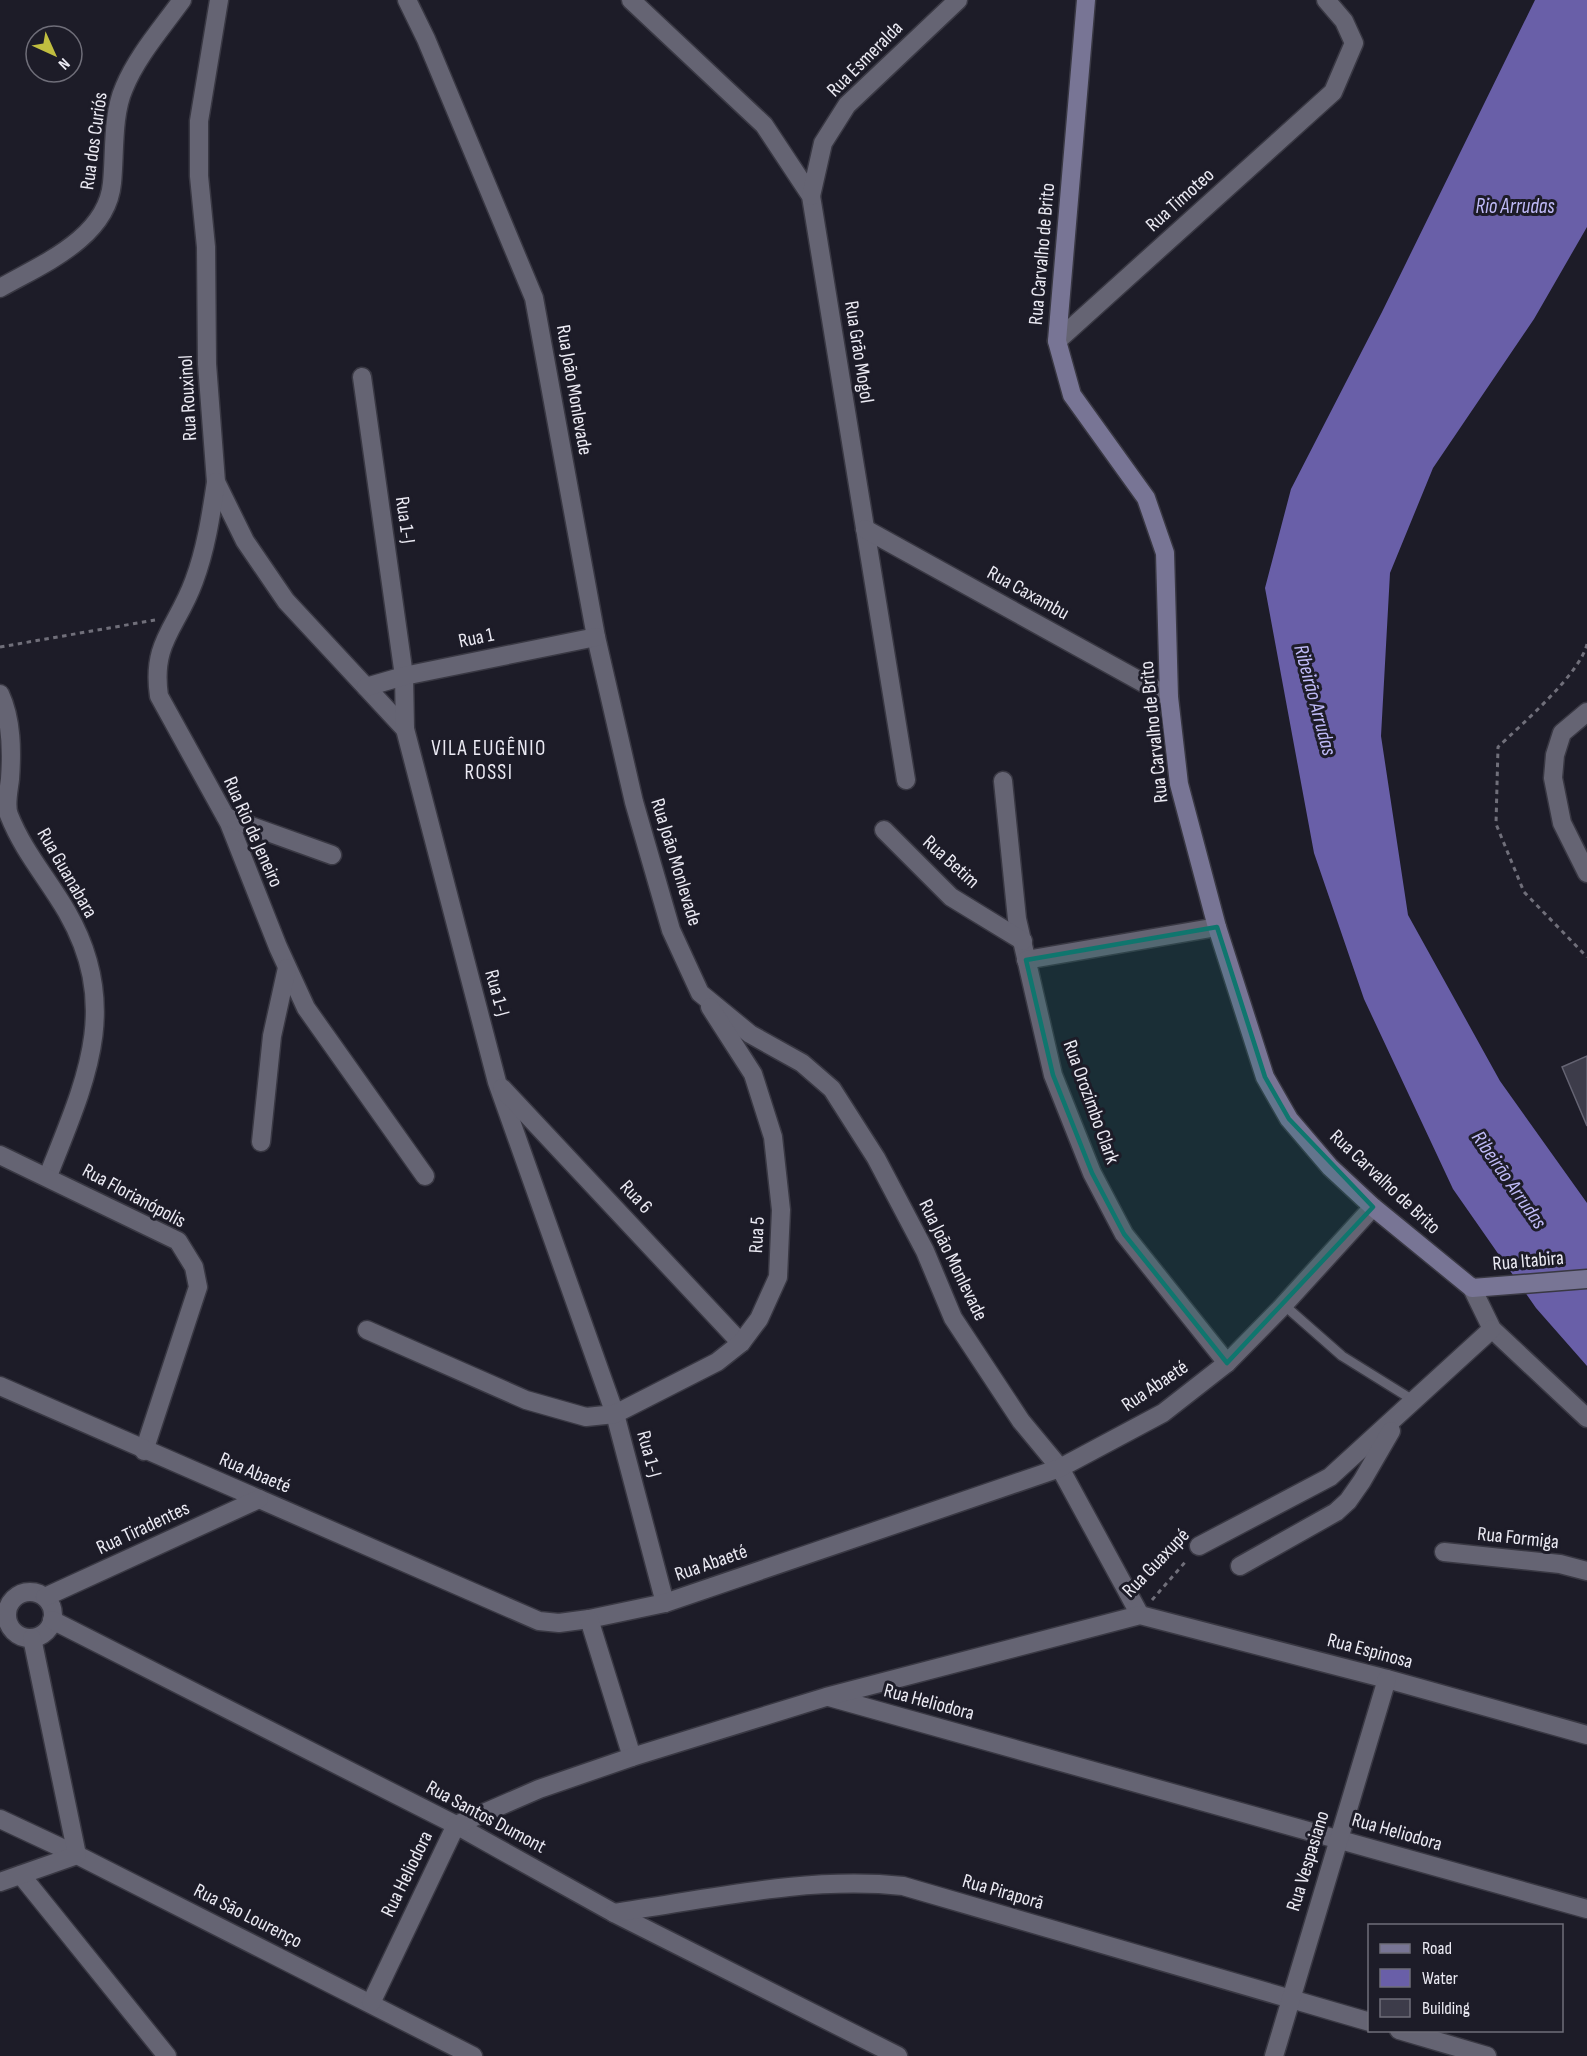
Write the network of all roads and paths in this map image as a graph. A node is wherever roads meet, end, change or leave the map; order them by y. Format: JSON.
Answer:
{"nodes":[{"id":1,"x":182,"y":0,"type":"edge"},
{"id":2,"x":219,"y":0,"type":"edge"},
{"id":3,"x":407,"y":0,"type":"edge"},
{"id":4,"x":631,"y":0,"type":"edge"},
{"id":5,"x":958,"y":0,"type":"edge"},
{"id":6,"x":1086,"y":0,"type":"edge"},
{"id":7,"x":1326,"y":0,"type":"edge"},
{"id":8,"x":811,"y":195,"type":"junction"},
{"id":9,"x":0,"y":288,"type":"edge"},
{"id":10,"x":1057,"y":341,"type":"junction"},
{"id":11,"x":362,"y":376,"type":"dead end"},
{"id":12,"x":216,"y":482,"type":"junction"},
{"id":13,"x":865,"y":529,"type":"junction"},
{"id":14,"x":179,"y":615,"type":"junction"},
{"id":15,"x":596,"y":637,"type":"junction"},
{"id":16,"x":1587,"y":644,"type":"edge"},
{"id":17,"x":0,"y":647,"type":"edge"},
{"id":18,"x":404,"y":676,"type":"junction"},
{"id":19,"x":366,"y":687,"type":"junction"},
{"id":20,"x":0,"y":694,"type":"edge"},
{"id":21,"x":1169,"y":697,"type":"junction"},
{"id":22,"x":1587,"y":711,"type":"edge"},
{"id":23,"x":405,"y":729,"type":"junction"},
{"id":24,"x":906,"y":780,"type":"dead end"},
{"id":25,"x":1003,"y":781,"type":"dead end"},
{"id":26,"x":4,"y":817,"type":"edge"},
{"id":27,"x":225,"y":817,"type":"junction"},
{"id":28,"x":884,"y":830,"type":"dead end"},
{"id":29,"x":332,"y":855,"type":"dead end"},
{"id":30,"x":1587,"y":873,"type":"edge"},
{"id":31,"x":1217,"y":927,"type":"junction"},
{"id":32,"x":1023,"y":941,"type":"junction"},
{"id":33,"x":1587,"y":957,"type":"edge"},
{"id":34,"x":1026,"y":960,"type":"junction"},
{"id":35,"x":287,"y":968,"type":"junction"},
{"id":36,"x":700,"y":993,"type":"junction"},
{"id":37,"x":497,"y":1082,"type":"junction"},
{"id":38,"x":261,"y":1142,"type":"dead end"},
{"id":39,"x":0,"y":1155,"type":"edge"},
{"id":40,"x":48,"y":1176,"type":"junction"},
{"id":41,"x":425,"y":1176,"type":"dead end"},
{"id":42,"x":1372,"y":1207,"type":"junction"},
{"id":43,"x":1587,"y":1279,"type":"edge"},
{"id":44,"x":1472,"y":1288,"type":"junction"},
{"id":45,"x":1284,"y":1305,"type":"junction"},
{"id":46,"x":1492,"y":1329,"type":"junction"},
{"id":47,"x":367,"y":1330,"type":"dead end"},
{"id":48,"x":741,"y":1343,"type":"junction"},
{"id":49,"x":1227,"y":1363,"type":"junction"},
{"id":50,"x":0,"y":1386,"type":"edge"},
{"id":51,"x":1416,"y":1402,"type":"junction"},
{"id":52,"x":615,"y":1414,"type":"junction"},
{"id":53,"x":1399,"y":1418,"type":"junction"},
{"id":54,"x":1587,"y":1418,"type":"edge"},
{"id":55,"x":144,"y":1451,"type":"junction"},
{"id":56,"x":1060,"y":1468,"type":"junction"},
{"id":57,"x":259,"y":1499,"type":"junction"},
{"id":58,"x":1199,"y":1546,"type":"joint"},
{"id":59,"x":1444,"y":1552,"type":"dead end"},
{"id":60,"x":1240,"y":1566,"type":"dead end"},
{"id":61,"x":1587,"y":1571,"type":"edge"},
{"id":62,"x":45,"y":1597,"type":"junction"},
{"id":63,"x":6,"y":1598,"type":"edge"},
{"id":64,"x":665,"y":1603,"type":"junction"},
{"id":65,"x":1140,"y":1615,"type":"junction"},
{"id":66,"x":589,"y":1619,"type":"junction"},
{"id":67,"x":52,"y":1620,"type":"junction"},
{"id":68,"x":32,"y":1638,"type":"junction"},
{"id":69,"x":1387,"y":1678,"type":"junction"},
{"id":70,"x":826,"y":1697,"type":"junction"},
{"id":71,"x":1587,"y":1736,"type":"edge"},
{"id":72,"x":632,"y":1757,"type":"junction"},
{"id":73,"x":0,"y":1819,"type":"edge"},
{"id":74,"x":456,"y":1825,"type":"junction"},
{"id":75,"x":1338,"y":1838,"type":"junction"},
{"id":76,"x":77,"y":1855,"type":"junction"},
{"id":77,"x":21,"y":1875,"type":"junction"},
{"id":78,"x":0,"y":1882,"type":"edge"},
{"id":79,"x":1587,"y":1910,"type":"edge"},
{"id":80,"x":614,"y":1913,"type":"junction"},
{"id":81,"x":1290,"y":1999,"type":"junction"},
{"id":82,"x":371,"y":2003,"type":"junction"},
{"id":83,"x":1368,"y":2021,"type":"edge"},
{"id":84,"x":1403,"y":2032,"type":"edge"},
{"id":85,"x":167,"y":2056,"type":"edge"},
{"id":86,"x":473,"y":2056,"type":"edge"},
{"id":87,"x":898,"y":2056,"type":"edge"},
{"id":88,"x":1274,"y":2056,"type":"edge"},
{"id":89,"x":1487,"y":2056,"type":"edge"}],
"edges":[{"from":1,"to":9,"type":"street","name":"Rua dos Curiós"},
{"from":2,"to":12,"type":"street","name":"Rua Rouxinol"},
{"from":3,"to":15,"type":"street","name":"Rua João Monlevade"},
{"from":4,"to":8,"type":"street","name":"Rua Grão Mogol"},
{"from":5,"to":8,"type":"street","name":"Rua Esmeralda"},
{"from":6,"to":10,"type":"street","name":"Rua Carvalho de Brito"},
{"from":7,"to":10,"type":"street","name":"Rua Timoteo"},
{"from":8,"to":13,"type":"street","name":"Rua Grão Mogol"},
{"from":10,"to":21,"type":"street","name":"Rua Carvalho de Brito"},
{"from":11,"to":18,"type":"street","name":"Rua 1-J"},
{"from":12,"to":14,"type":"street","name":"Rua Rio de Jeneiro"},
{"from":12,"to":19,"type":"street","name":"Rua Rouxinol"},
{"from":13,"to":21,"type":"street","name":"Rua Caxambu"},
{"from":13,"to":24,"type":"street","name":"Rua Grão Mogol"},
{"from":14,"to":17,"type":"path"},
{"from":14,"to":27,"type":"street","name":"Rua Rio de Jeneiro"},
{"from":15,"to":18,"type":"street","name":"Rua 1"},
{"from":15,"to":36,"type":"street","name":"Rua João Monlevade"},
{"from":16,"to":33,"type":"path"},
{"from":18,"to":19,"type":"street","name":"Rua 1"},
{"from":18,"to":23,"type":"street","name":"Rua 1-J"},
{"from":19,"to":23,"type":"street","name":"Rua Rouxinol"},
{"from":20,"to":26,"type":"street","name":"Rua Guanabara"},
{"from":21,"to":31,"type":"street","name":"Rua Carvalho de Brito"},
{"from":22,"to":30,"type":"street"},
{"from":23,"to":37,"type":"street","name":"Rua 1-J"},
{"from":25,"to":32,"type":"street","name":"Rua Orozimbo Clark"},
{"from":26,"to":40,"type":"street","name":"Rua Guanabara"},
{"from":27,"to":29,"type":"street"},
{"from":27,"to":35,"type":"street","name":"Rua Rio de Jeneiro"},
{"from":28,"to":32,"type":"street","name":"Rua Betim"},
{"from":31,"to":34,"type":"street"},
{"from":31,"to":42,"type":"street","name":"Rua Carvalho de Brito"},
{"from":32,"to":34,"type":"street","name":"Rua Orozimbo Clark"},
{"from":34,"to":49,"type":"street","name":"Rua Orozimbo Clark"},
{"from":35,"to":38,"type":"street"},
{"from":35,"to":41,"type":"street","name":"Rua Rio de Jeneiro"},
{"from":36,"to":48,"type":"street","name":"Rua 5"},
{"from":36,"to":56,"type":"street","name":"Rua João Monlevade"},
{"from":37,"to":48,"type":"street","name":"Rua 6"},
{"from":37,"to":52,"type":"street","name":"Rua 1-J"},
{"from":39,"to":40,"type":"street","name":"Rua Florianópolis"},
{"from":40,"to":55,"type":"street","name":"Rua Florianópolis"},
{"from":42,"to":44,"type":"street","name":"Rua Carvalho de Brito"},
{"from":42,"to":45,"type":"street","name":"Rua Abaeté"},
{"from":43,"to":44,"type":"street","name":"Rua Itabira"},
{"from":44,"to":46,"type":"street","name":"Rua Carvalho de Brito"},
{"from":45,"to":49,"type":"street","name":"Rua Abaeté"},
{"from":45,"to":51,"type":"lane"},
{"from":46,"to":51,"type":"street","name":"Rua Guaxupé"},
{"from":46,"to":54,"type":"street","name":"Rua Carvalho de Brito"},
{"from":47,"to":52,"type":"street"},
{"from":48,"to":52,"type":"street","name":"Rua 5"},
{"from":49,"to":56,"type":"street","name":"Rua Abaeté"},
{"from":50,"to":55,"type":"street","name":"Rua Abaeté"},
{"from":51,"to":53,"type":"street","name":"Rua Guaxupé"},
{"from":52,"to":64,"type":"street","name":"Rua 1-J"},
{"from":53,"to":58,"type":"street","name":"Rua Guaxupé"},
{"from":53,"to":60,"type":"street"},
{"from":55,"to":57,"type":"street","name":"Rua Abaeté"},
{"from":56,"to":64,"type":"street","name":"Rua Abaeté"},
{"from":56,"to":65,"type":"street","name":"Rua João Monlevade"},
{"from":57,"to":62,"type":"street","name":"Rua Tiradentes"},
{"from":57,"to":66,"type":"street","name":"Rua Abaeté"},
{"from":58,"to":65,"type":"path","name":"Rua Guaxupé"},
{"from":59,"to":61,"type":"street","name":"Rua Formiga"},
{"from":62,"to":63,"type":"street"},
{"from":62,"to":67,"type":"street"},
{"from":63,"to":68,"type":"street"},
{"from":64,"to":66,"type":"street","name":"Rua Abaeté"},
{"from":65,"to":69,"type":"street","name":"Rua Espinosa"},
{"from":65,"to":70,"type":"street","name":"Rua Guaxupé"},
{"from":66,"to":72,"type":"street"},
{"from":67,"to":68,"type":"street"},
{"from":67,"to":74,"type":"street","name":"Rua Santos Dumont"},
{"from":68,"to":76,"type":"street"},
{"from":69,"to":71,"type":"street","name":"Rua Espinosa"},
{"from":69,"to":75,"type":"street","name":"Rua Vespasiano"},
{"from":70,"to":72,"type":"street","name":"Rua Heliodora"},
{"from":70,"to":75,"type":"street","name":"Rua Heliodora"},
{"from":72,"to":74,"type":"street","name":"Rua Heliodora"},
{"from":73,"to":76,"type":"street","name":"Rua São Lourenço"},
{"from":74,"to":80,"type":"street","name":"Rua Santos Dumont"},
{"from":74,"to":82,"type":"street","name":"Rua Heliodora"},
{"from":75,"to":79,"type":"street","name":"Rua Heliodora"},
{"from":75,"to":81,"type":"street","name":"Rua Vespasiano"},
{"from":76,"to":77,"type":"street"},
{"from":76,"to":82,"type":"street","name":"Rua São Lourenço"},
{"from":77,"to":78,"type":"street"},
{"from":77,"to":85,"type":"street"},
{"from":80,"to":81,"type":"street","name":"Rua Piraporã"},
{"from":80,"to":87,"type":"street","name":"Rua Santos Dumont"},
{"from":81,"to":83,"type":"street","name":"Rua Piraporã"},
{"from":81,"to":88,"type":"street","name":"Rua Vespasiano"},
{"from":82,"to":86,"type":"street","name":"Rua São Lourenço"},
{"from":84,"to":89,"type":"street"}]}
